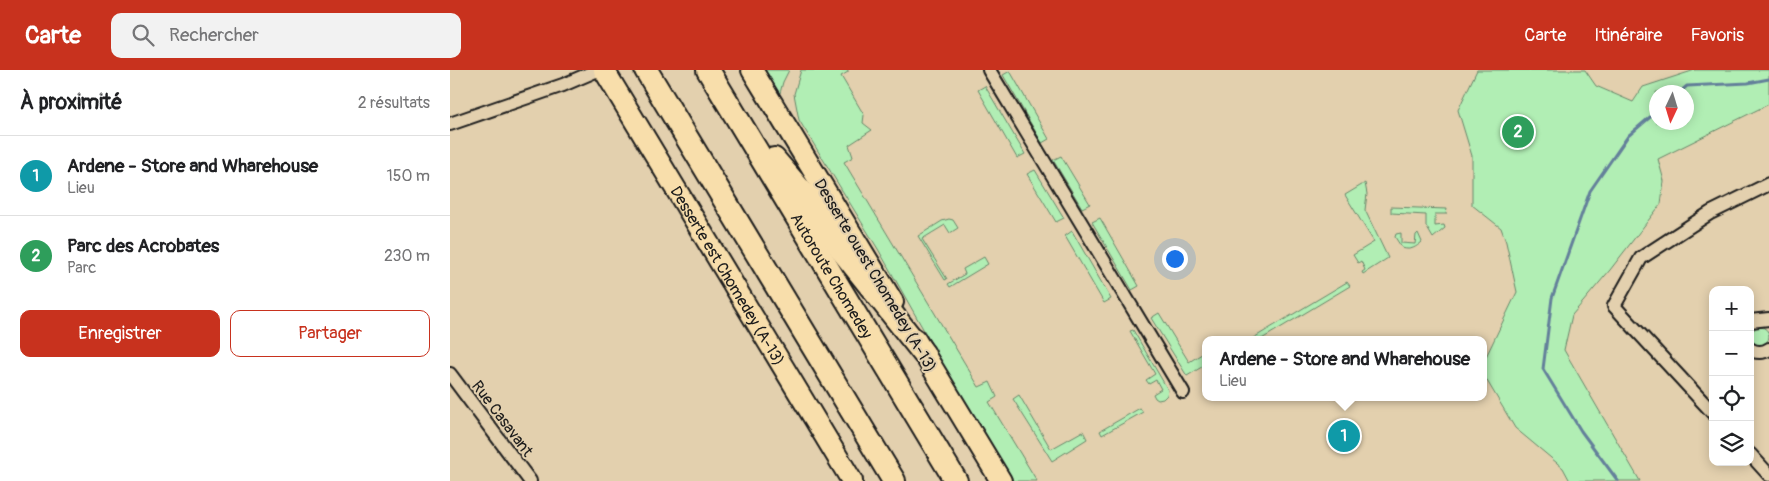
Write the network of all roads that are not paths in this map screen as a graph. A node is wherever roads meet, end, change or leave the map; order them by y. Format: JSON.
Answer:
{"nodes":[{"id":1,"x":598,"y":70,"type":"edge"},
{"id":2,"x":604,"y":70,"type":"edge"},
{"id":3,"x":646,"y":70,"type":"edge"},
{"id":4,"x":708,"y":70,"type":"edge"},
{"id":5,"x":752,"y":70,"type":"edge"},
{"id":6,"x":989,"y":70,"type":"edge"},
{"id":7,"x":730,"y":106,"type":"junction"},
{"id":8,"x":450,"y":124,"type":"edge"},
{"id":9,"x":1769,"y":184,"type":"edge"},
{"id":10,"x":1769,"y":319,"type":"edge"},
{"id":11,"x":1754,"y":321,"type":"edge"},
{"id":12,"x":1769,"y":349,"type":"edge"},
{"id":13,"x":1754,"y":351,"type":"edge"},
{"id":14,"x":924,"y":354,"type":"junction"},
{"id":15,"x":450,"y":374,"type":"edge"},
{"id":16,"x":1183,"y":392,"type":"dead end"},
{"id":17,"x":1709,"y":409,"type":"edge"},
{"id":18,"x":1754,"y":458,"type":"edge"},
{"id":19,"x":1769,"y":475,"type":"edge"},
{"id":20,"x":530,"y":481,"type":"edge"},
{"id":21,"x":852,"y":481,"type":"edge"},
{"id":22,"x":894,"y":481,"type":"edge"},
{"id":23,"x":956,"y":481,"type":"edge"},
{"id":24,"x":1001,"y":481,"type":"edge"}],
"edges":[{"from":1,"to":8,"type":"street"},
{"from":2,"to":21,"type":"main road","name":"Desserte est Chomedey (A-13)"},
{"from":3,"to":22,"type":"highway"},
{"from":4,"to":7,"type":"highway","name":"Autoroute Chomedey"},
{"from":5,"to":14,"type":"main road","name":"Desserte ouest Chomedey (A-13)"},
{"from":6,"to":16,"type":"street"},
{"from":7,"to":14,"type":"highway"},
{"from":7,"to":23,"type":"highway","name":"Autoroute Chomedey"},
{"from":9,"to":17,"type":"street"},
{"from":10,"to":11,"type":"street"},
{"from":12,"to":13,"type":"street"},
{"from":14,"to":24,"type":"main road","name":"Desserte ouest Chomedey (A-13)"},
{"from":15,"to":20,"type":"street","name":"Rue Casavant"},
{"from":18,"to":19,"type":"street"}]}
